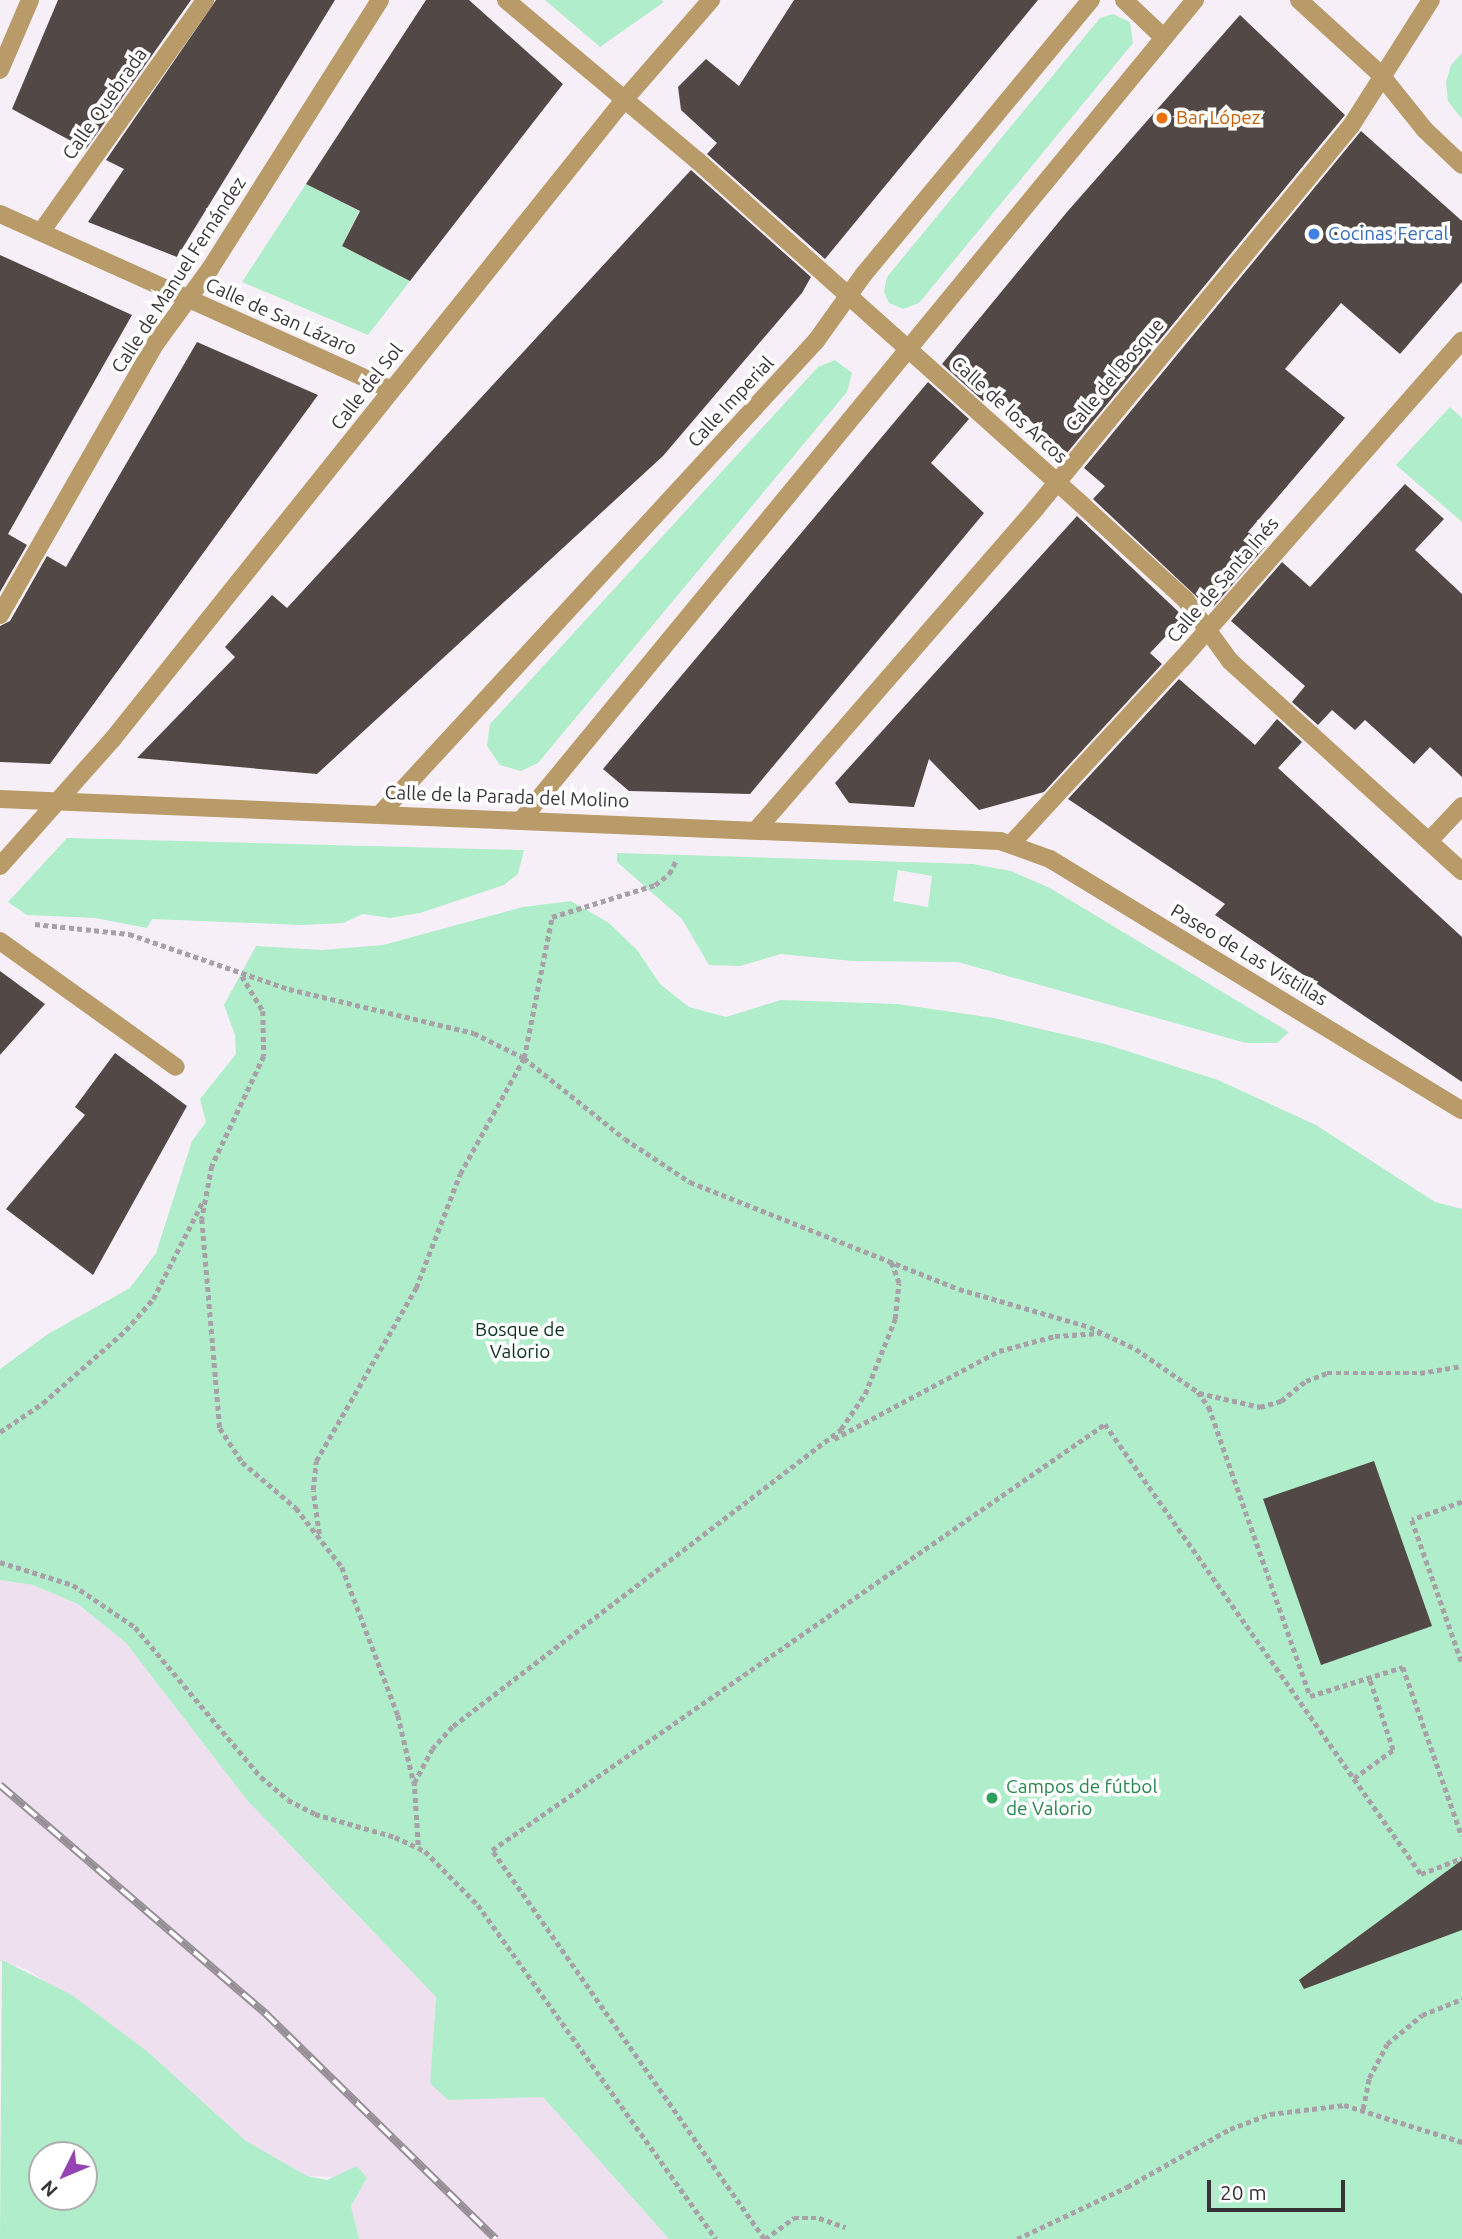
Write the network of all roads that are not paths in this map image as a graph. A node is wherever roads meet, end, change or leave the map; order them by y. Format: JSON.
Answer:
{"nodes":[{"id":1,"x":30,"y":0,"type":"edge"},
{"id":2,"x":205,"y":0,"type":"edge"},
{"id":3,"x":380,"y":0,"type":"edge"},
{"id":4,"x":506,"y":0,"type":"edge"},
{"id":5,"x":711,"y":0,"type":"edge"},
{"id":6,"x":1091,"y":0,"type":"edge"},
{"id":7,"x":1124,"y":0,"type":"edge"},
{"id":8,"x":1195,"y":0,"type":"edge"},
{"id":9,"x":1299,"y":0,"type":"edge"},
{"id":10,"x":1431,"y":0,"type":"edge"},
{"id":11,"x":1164,"y":38,"type":"junction"},
{"id":12,"x":0,"y":70,"type":"edge"},
{"id":13,"x":1380,"y":74,"type":"junction"},
{"id":14,"x":624,"y":100,"type":"junction"},
{"id":15,"x":1462,"y":164,"type":"edge"},
{"id":16,"x":0,"y":214,"type":"edge"},
{"id":17,"x":41,"y":232,"type":"junction"},
{"id":18,"x":848,"y":297,"type":"junction"},
{"id":19,"x":188,"y":298,"type":"junction"},
{"id":20,"x":1462,"y":340,"type":"edge"},
{"id":21,"x":909,"y":349,"type":"junction"},
{"id":22,"x":391,"y":390,"type":"junction"},
{"id":23,"x":1056,"y":481,"type":"junction"},
{"id":24,"x":0,"y":615,"type":"edge"},
{"id":25,"x":1208,"y":628,"type":"junction"},
{"id":26,"x":0,"y":799,"type":"edge"},
{"id":27,"x":55,"y":801,"type":"junction"},
{"id":28,"x":1462,"y":806,"type":"edge"},
{"id":29,"x":381,"y":813,"type":"junction"},
{"id":30,"x":523,"y":818,"type":"junction"},
{"id":31,"x":758,"y":828,"type":"junction"},
{"id":32,"x":1429,"y":841,"type":"junction"},
{"id":33,"x":1012,"y":844,"type":"junction"},
{"id":34,"x":0,"y":866,"type":"edge"},
{"id":35,"x":1462,"y":871,"type":"edge"},
{"id":36,"x":0,"y":941,"type":"edge"},
{"id":37,"x":176,"y":1067,"type":"dead end"},
{"id":38,"x":1462,"y":1110,"type":"edge"}],
"edges":[{"from":1,"to":12,"type":"street"},
{"from":2,"to":17,"type":"street","name":"Calle Quebrada"},
{"from":3,"to":19,"type":"street","name":"Calle de Manuel Fernández"},
{"from":4,"to":14,"type":"street","name":"Calle de los Arcos"},
{"from":5,"to":14,"type":"street","name":"Calle del Sol"},
{"from":6,"to":18,"type":"street","name":"Calle Imperial"},
{"from":7,"to":11,"type":"street"},
{"from":8,"to":11,"type":"street"},
{"from":9,"to":13,"type":"street"},
{"from":10,"to":13,"type":"street","name":"Calle del Bosque"},
{"from":11,"to":21,"type":"street"},
{"from":13,"to":15,"type":"street"},
{"from":13,"to":23,"type":"street","name":"Calle del Bosque"},
{"from":14,"to":18,"type":"street","name":"Calle de los Arcos"},
{"from":14,"to":22,"type":"street","name":"Calle del Sol"},
{"from":16,"to":17,"type":"street","name":"Calle de San Lázaro"},
{"from":17,"to":19,"type":"street","name":"Calle de San Lázaro"},
{"from":18,"to":21,"type":"street","name":"Calle de los Arcos"},
{"from":18,"to":29,"type":"street","name":"Calle Imperial"},
{"from":19,"to":22,"type":"street","name":"Calle de San Lázaro"},
{"from":19,"to":24,"type":"street","name":"Calle de Manuel Fernández"},
{"from":20,"to":25,"type":"street","name":"Calle de Santa Inés"},
{"from":21,"to":23,"type":"street","name":"Calle de los Arcos"},
{"from":21,"to":30,"type":"street"},
{"from":22,"to":27,"type":"street","name":"Calle del Sol"},
{"from":23,"to":25,"type":"street","name":"Calle de los Arcos"},
{"from":23,"to":31,"type":"street","name":"Calle del Bosque"},
{"from":25,"to":32,"type":"street","name":"Calle de los Arcos"},
{"from":25,"to":33,"type":"street","name":"Calle de Santa Inés"},
{"from":26,"to":27,"type":"street","name":"Calle de la Parada del Molino"},
{"from":27,"to":29,"type":"street","name":"Calle de la Parada del Molino"},
{"from":27,"to":34,"type":"street","name":"Calle del Sol"},
{"from":28,"to":32,"type":"street"},
{"from":29,"to":30,"type":"street","name":"Calle de la Parada del Molino"},
{"from":30,"to":31,"type":"street","name":"Calle de la Parada del Molino"},
{"from":31,"to":33,"type":"street","name":"Calle de la Parada del Molino"},
{"from":32,"to":35,"type":"street","name":"Calle de los Arcos"},
{"from":33,"to":38,"type":"street","name":"Paseo de Las Vistillas"},
{"from":36,"to":37,"type":"street"}]}
